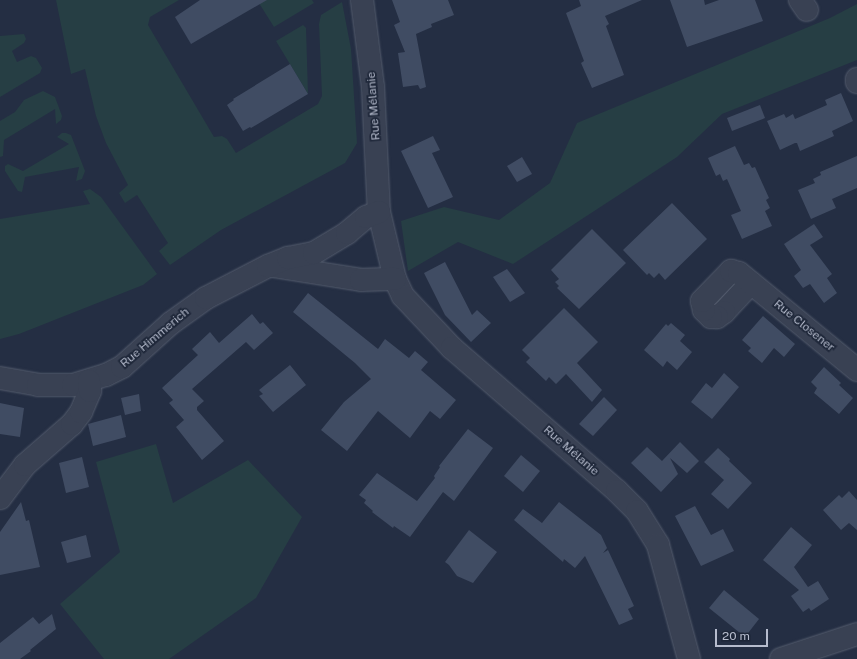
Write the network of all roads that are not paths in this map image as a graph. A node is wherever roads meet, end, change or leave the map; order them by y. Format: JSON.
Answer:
{"nodes":[{"id":1,"x":362,"y":0,"type":"edge"},
{"id":2,"x":857,"y":78,"type":"edge"},
{"id":3,"x":857,"y":82,"type":"edge"},
{"id":4,"x":379,"y":212,"type":"junction"},
{"id":5,"x":268,"y":266,"type":"junction"},
{"id":6,"x":395,"y":279,"type":"junction"},
{"id":7,"x":751,"y":283,"type":"dead end"},
{"id":8,"x":857,"y":370,"type":"edge"},
{"id":9,"x":0,"y":378,"type":"edge"},
{"id":10,"x":89,"y":381,"type":"junction"},
{"id":11,"x":0,"y":498,"type":"edge"},
{"id":12,"x":857,"y":634,"type":"edge"},
{"id":13,"x":689,"y":659,"type":"edge"},
{"id":14,"x":781,"y":659,"type":"edge"}],
"edges":[{"from":1,"to":4,"type":"street","name":"Rue Mélanie"},
{"from":2,"to":3,"type":"street"},
{"from":4,"to":5,"type":"street","name":"Rue Himmerich"},
{"from":4,"to":6,"type":"street","name":"Rue Mélanie"},
{"from":5,"to":6,"type":"street"},
{"from":5,"to":10,"type":"street","name":"Rue Himmerich"},
{"from":6,"to":13,"type":"street","name":"Rue Mélanie"},
{"from":7,"to":8,"type":"street","name":"Rue Closener"},
{"from":9,"to":10,"type":"street","name":"Rue Himmerich"},
{"from":10,"to":11,"type":"street"},
{"from":12,"to":14,"type":"street"}]}
